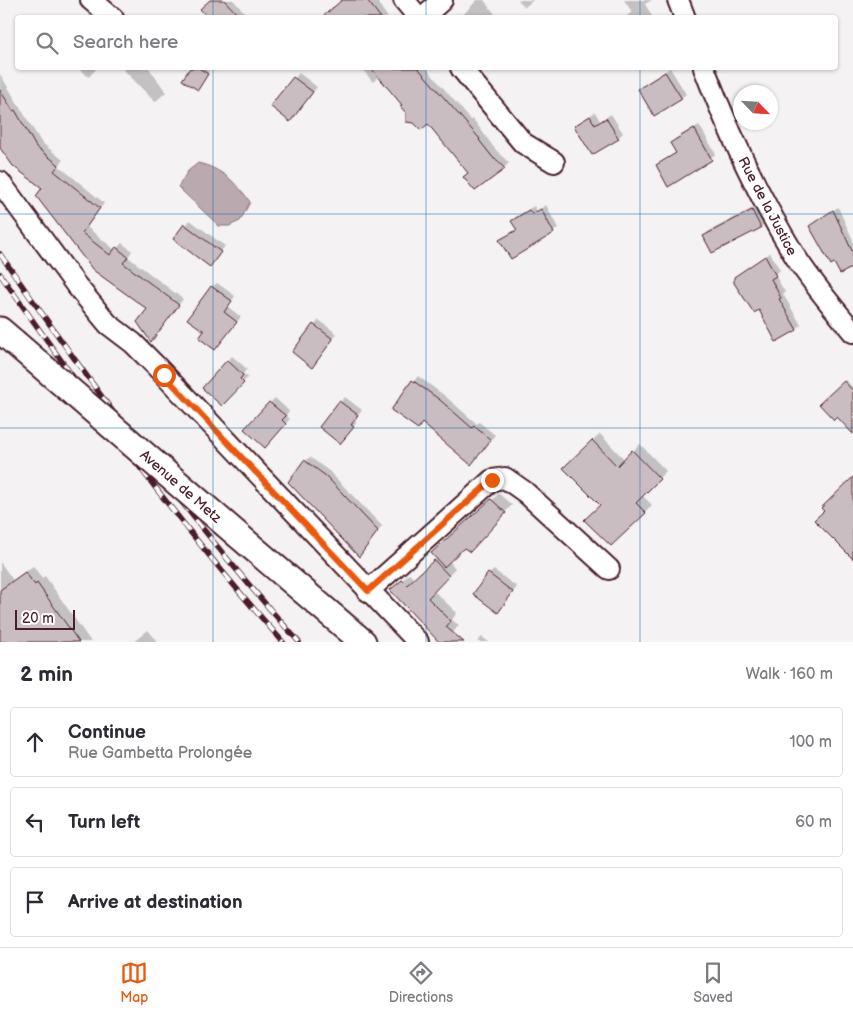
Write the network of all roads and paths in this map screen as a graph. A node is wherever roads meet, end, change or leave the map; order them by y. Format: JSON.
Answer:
{"nodes":[{"id":1,"x":91,"y":0,"type":"edge"},
{"id":2,"x":404,"y":0,"type":"edge"},
{"id":3,"x":442,"y":0,"type":"edge"},
{"id":4,"x":678,"y":0,"type":"edge"},
{"id":5,"x":109,"y":15,"type":"edge"},
{"id":6,"x":418,"y":15,"type":"edge"},
{"id":7,"x":424,"y":15,"type":"edge"},
{"id":8,"x":684,"y":15,"type":"edge"},
{"id":9,"x":463,"y":70,"type":"edge"},
{"id":10,"x":705,"y":70,"type":"edge"},
{"id":11,"x":554,"y":162,"type":"dead end"},
{"id":12,"x":0,"y":182,"type":"edge"},
{"id":13,"x":853,"y":332,"type":"edge"},
{"id":14,"x":7,"y":336,"type":"edge"},
{"id":15,"x":609,"y":569,"type":"dead end"},
{"id":16,"x":368,"y":591,"type":"junction"},
{"id":17,"x":362,"y":642,"type":"edge"},
{"id":18,"x":418,"y":642,"type":"edge"}],
"edges":[{"from":1,"to":5,"type":"street"},
{"from":2,"to":6,"type":"street"},
{"from":3,"to":7,"type":"street"},
{"from":4,"to":8,"type":"street"},
{"from":9,"to":11,"type":"street"},
{"from":10,"to":13,"type":"street","name":"Rue de la Justice"},
{"from":12,"to":16,"type":"street"},
{"from":14,"to":17,"type":"main road","name":"Avenue de Metz","bridge":true},
{"from":15,"to":16,"type":"street"},
{"from":16,"to":18,"type":"street"}]}
